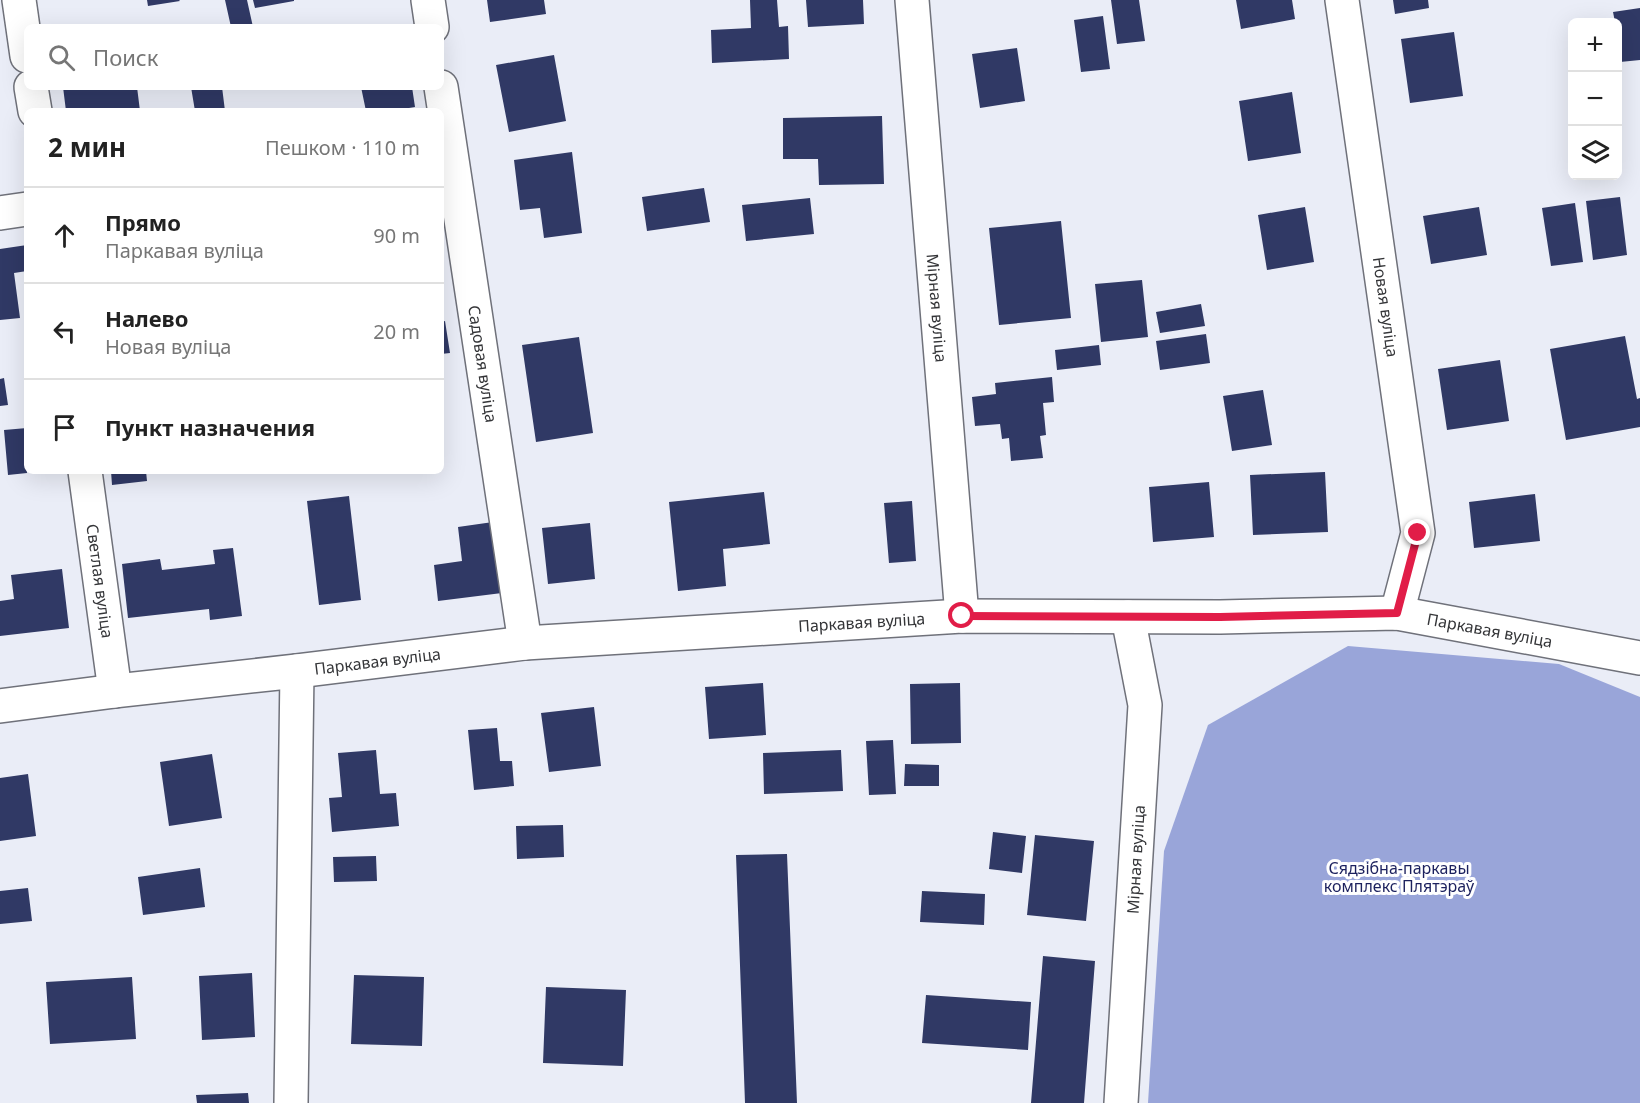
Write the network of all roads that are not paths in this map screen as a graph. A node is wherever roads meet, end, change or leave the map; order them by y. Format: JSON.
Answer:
{"nodes":[{"id":1,"x":19,"y":0,"type":"edge"},
{"id":2,"x":428,"y":0,"type":"edge"},
{"id":3,"x":912,"y":0,"type":"edge"},
{"id":4,"x":1342,"y":0,"type":"edge"},
{"id":5,"x":432,"y":24,"type":"edge"},
{"id":6,"x":24,"y":35,"type":"edge"},
{"id":7,"x":32,"y":90,"type":"edge"},
{"id":8,"x":441,"y":90,"type":"edge"},
{"id":9,"x":35,"y":108,"type":"edge"},
{"id":10,"x":24,"y":209,"type":"edge"},
{"id":11,"x":0,"y":213,"type":"edge"},
{"id":12,"x":85,"y":474,"type":"edge"},
{"id":13,"x":1397,"y":613,"type":"junction"},
{"id":14,"x":962,"y":616,"type":"junction"},
{"id":15,"x":1128,"y":616,"type":"junction"},
{"id":16,"x":525,"y":643,"type":"junction"},
{"id":17,"x":1640,"y":658,"type":"edge"},
{"id":18,"x":297,"y":671,"type":"junction"},
{"id":19,"x":114,"y":691,"type":"junction"},
{"id":20,"x":0,"y":706,"type":"edge"},
{"id":21,"x":291,"y":1103,"type":"edge"},
{"id":22,"x":1121,"y":1103,"type":"edge"}],
"edges":[{"from":1,"to":6,"type":"street"},
{"from":2,"to":5,"type":"street"},
{"from":3,"to":14,"type":"street","name":"Мірная вуліца"},
{"from":4,"to":13,"type":"street","name":"Новая вуліца"},
{"from":7,"to":9,"type":"street"},
{"from":8,"to":16,"type":"street","name":"Садовая вуліца"},
{"from":10,"to":11,"type":"street"},
{"from":12,"to":19,"type":"street","name":"Светлая вуліца"},
{"from":13,"to":15,"type":"street","name":"Паркавая вуліца"},
{"from":13,"to":17,"type":"street","name":"Паркавая вуліца"},
{"from":14,"to":15,"type":"street","name":"Паркавая вуліца"},
{"from":14,"to":16,"type":"street","name":"Паркавая вуліца"},
{"from":15,"to":22,"type":"street","name":"Мірная вуліца"},
{"from":16,"to":18,"type":"street","name":"Паркавая вуліца"},
{"from":18,"to":19,"type":"street","name":"Паркавая вуліца"},
{"from":18,"to":21,"type":"street","name":"Паркавая вуліца"},
{"from":19,"to":20,"type":"street","name":"Паркавая вуліца"}]}
